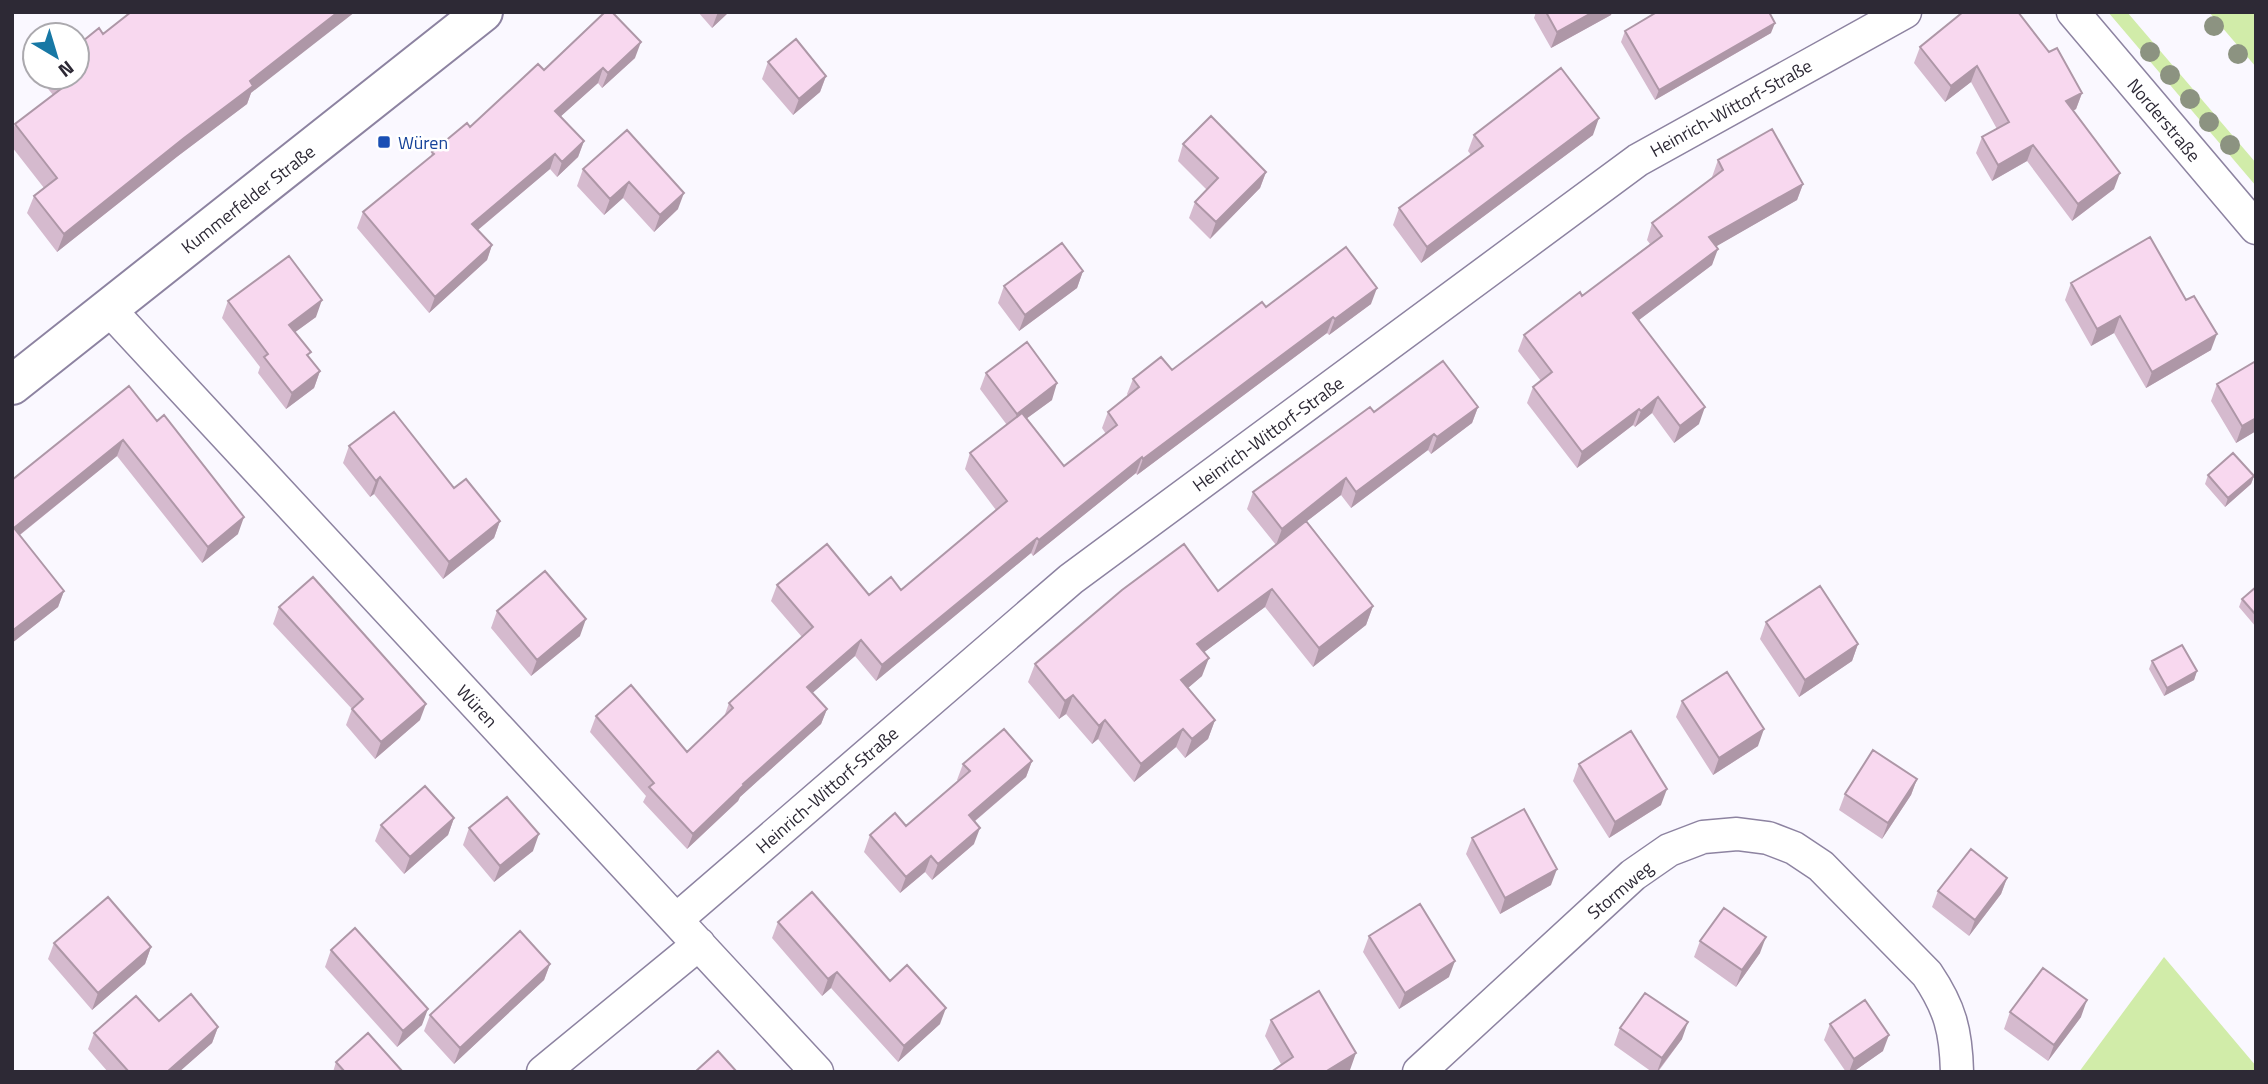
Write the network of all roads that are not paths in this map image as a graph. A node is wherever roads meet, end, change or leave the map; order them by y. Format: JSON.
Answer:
{"nodes":[{"id":1,"x":483,"y":12,"type":"edge"},
{"id":2,"x":1905,"y":12,"type":"edge"},
{"id":3,"x":2073,"y":12,"type":"edge"},
{"id":4,"x":2256,"y":228,"type":"edge"},
{"id":5,"x":109,"y":309,"type":"junction"},
{"id":6,"x":12,"y":385,"type":"edge"},
{"id":7,"x":676,"y":920,"type":"junction"},
{"id":8,"x":699,"y":944,"type":"junction"},
{"id":9,"x":543,"y":1072,"type":"edge"},
{"id":10,"x":817,"y":1072,"type":"edge"},
{"id":11,"x":1419,"y":1072,"type":"edge"},
{"id":12,"x":1956,"y":1072,"type":"edge"}],
"edges":[{"from":1,"to":5,"type":"street","name":"Kummerfelder Straße"},
{"from":2,"to":7,"type":"street","name":"Heinrich-Wittorf-Straße"},
{"from":3,"to":4,"type":"street","name":"Norderstraße"},
{"from":5,"to":6,"type":"street","name":"Kummerfelder Straße"},
{"from":5,"to":7,"type":"street","name":"Würen"},
{"from":7,"to":8,"type":"street","name":"Würen"},
{"from":8,"to":9,"type":"street"},
{"from":8,"to":10,"type":"street","name":"Würen"},
{"from":11,"to":12,"type":"street","name":"Stormweg"}]}
